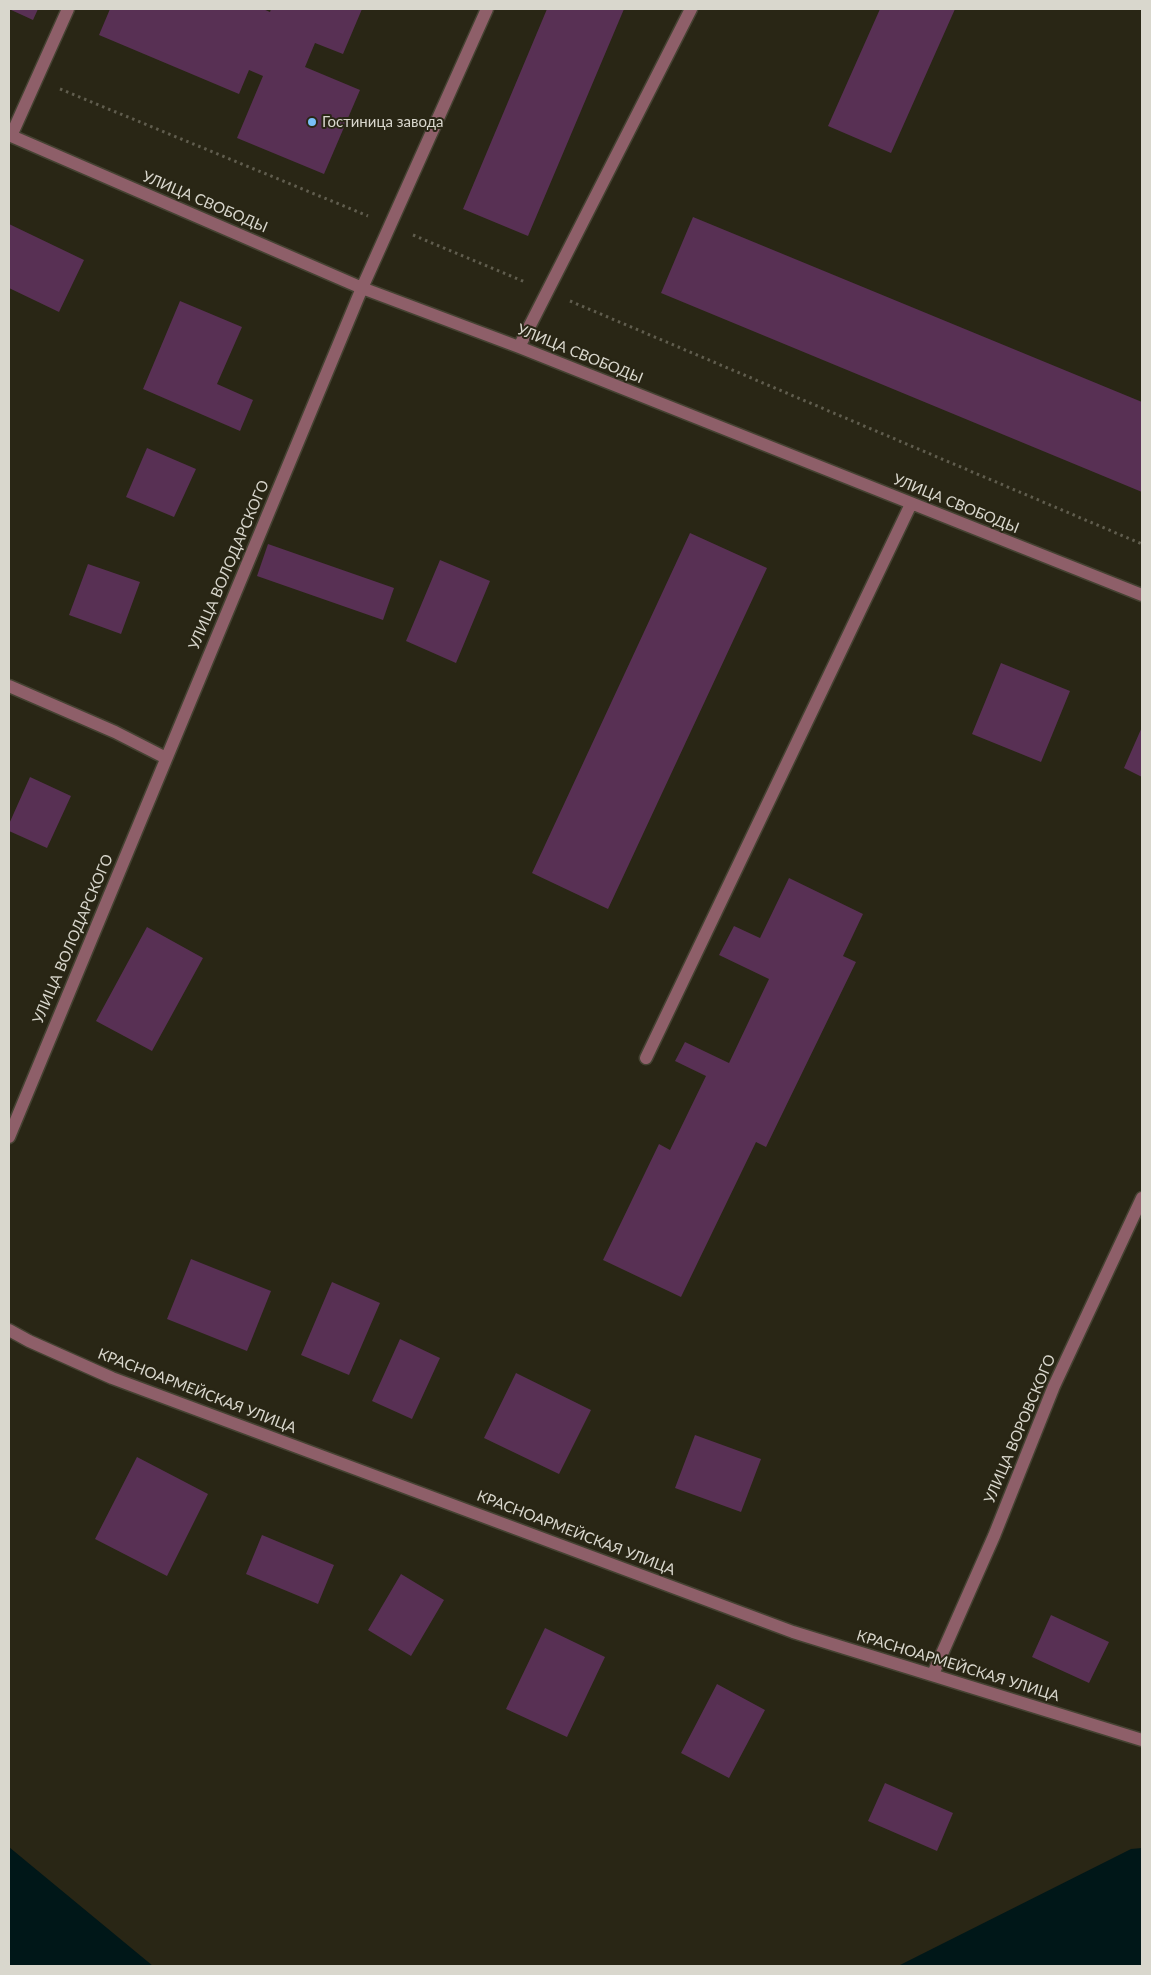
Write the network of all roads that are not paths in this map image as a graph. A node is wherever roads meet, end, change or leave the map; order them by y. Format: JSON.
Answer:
{"nodes":[{"id":1,"x":68,"y":9,"type":"edge"},
{"id":2,"x":487,"y":9,"type":"edge"},
{"id":3,"x":691,"y":9,"type":"edge"},
{"id":4,"x":10,"y":135,"type":"edge"},
{"id":5,"x":362,"y":288,"type":"junction"},
{"id":6,"x":519,"y":347,"type":"junction"},
{"id":7,"x":911,"y":504,"type":"junction"},
{"id":8,"x":1142,"y":595,"type":"edge"},
{"id":9,"x":9,"y":686,"type":"edge"},
{"id":10,"x":166,"y":758,"type":"junction"},
{"id":11,"x":646,"y":1058,"type":"dead end"},
{"id":12,"x":9,"y":1137,"type":"edge"},
{"id":13,"x":1142,"y":1198,"type":"edge"},
{"id":14,"x":9,"y":1330,"type":"edge"},
{"id":15,"x":933,"y":1674,"type":"junction"},
{"id":16,"x":1142,"y":1740,"type":"edge"}],
"edges":[{"from":1,"to":4,"type":"street"},
{"from":2,"to":5,"type":"street","name":"УЛИЦА ВОЛОДАРСКОГО"},
{"from":3,"to":6,"type":"street"},
{"from":4,"to":5,"type":"street","name":"УЛИЦА СВОБОДЫ"},
{"from":5,"to":6,"type":"street","name":"УЛИЦА СВОБОДЫ"},
{"from":5,"to":10,"type":"street","name":"УЛИЦА ВОЛОДАРСКОГО"},
{"from":6,"to":7,"type":"street","name":"УЛИЦА СВОБОДЫ"},
{"from":7,"to":8,"type":"street","name":"УЛИЦА СВОБОДЫ"},
{"from":7,"to":11,"type":"street"},
{"from":9,"to":10,"type":"street"},
{"from":10,"to":12,"type":"street","name":"УЛИЦА ВОЛОДАРСКОГО"},
{"from":13,"to":15,"type":"street","name":"УЛИЦА ВОРОВСКОГО"},
{"from":14,"to":15,"type":"street","name":"КРАСНОАРМЕЙСКАЯ УЛИЦА"},
{"from":15,"to":16,"type":"street","name":"КРАСНОАРМЕЙСКАЯ УЛИЦА"}]}
